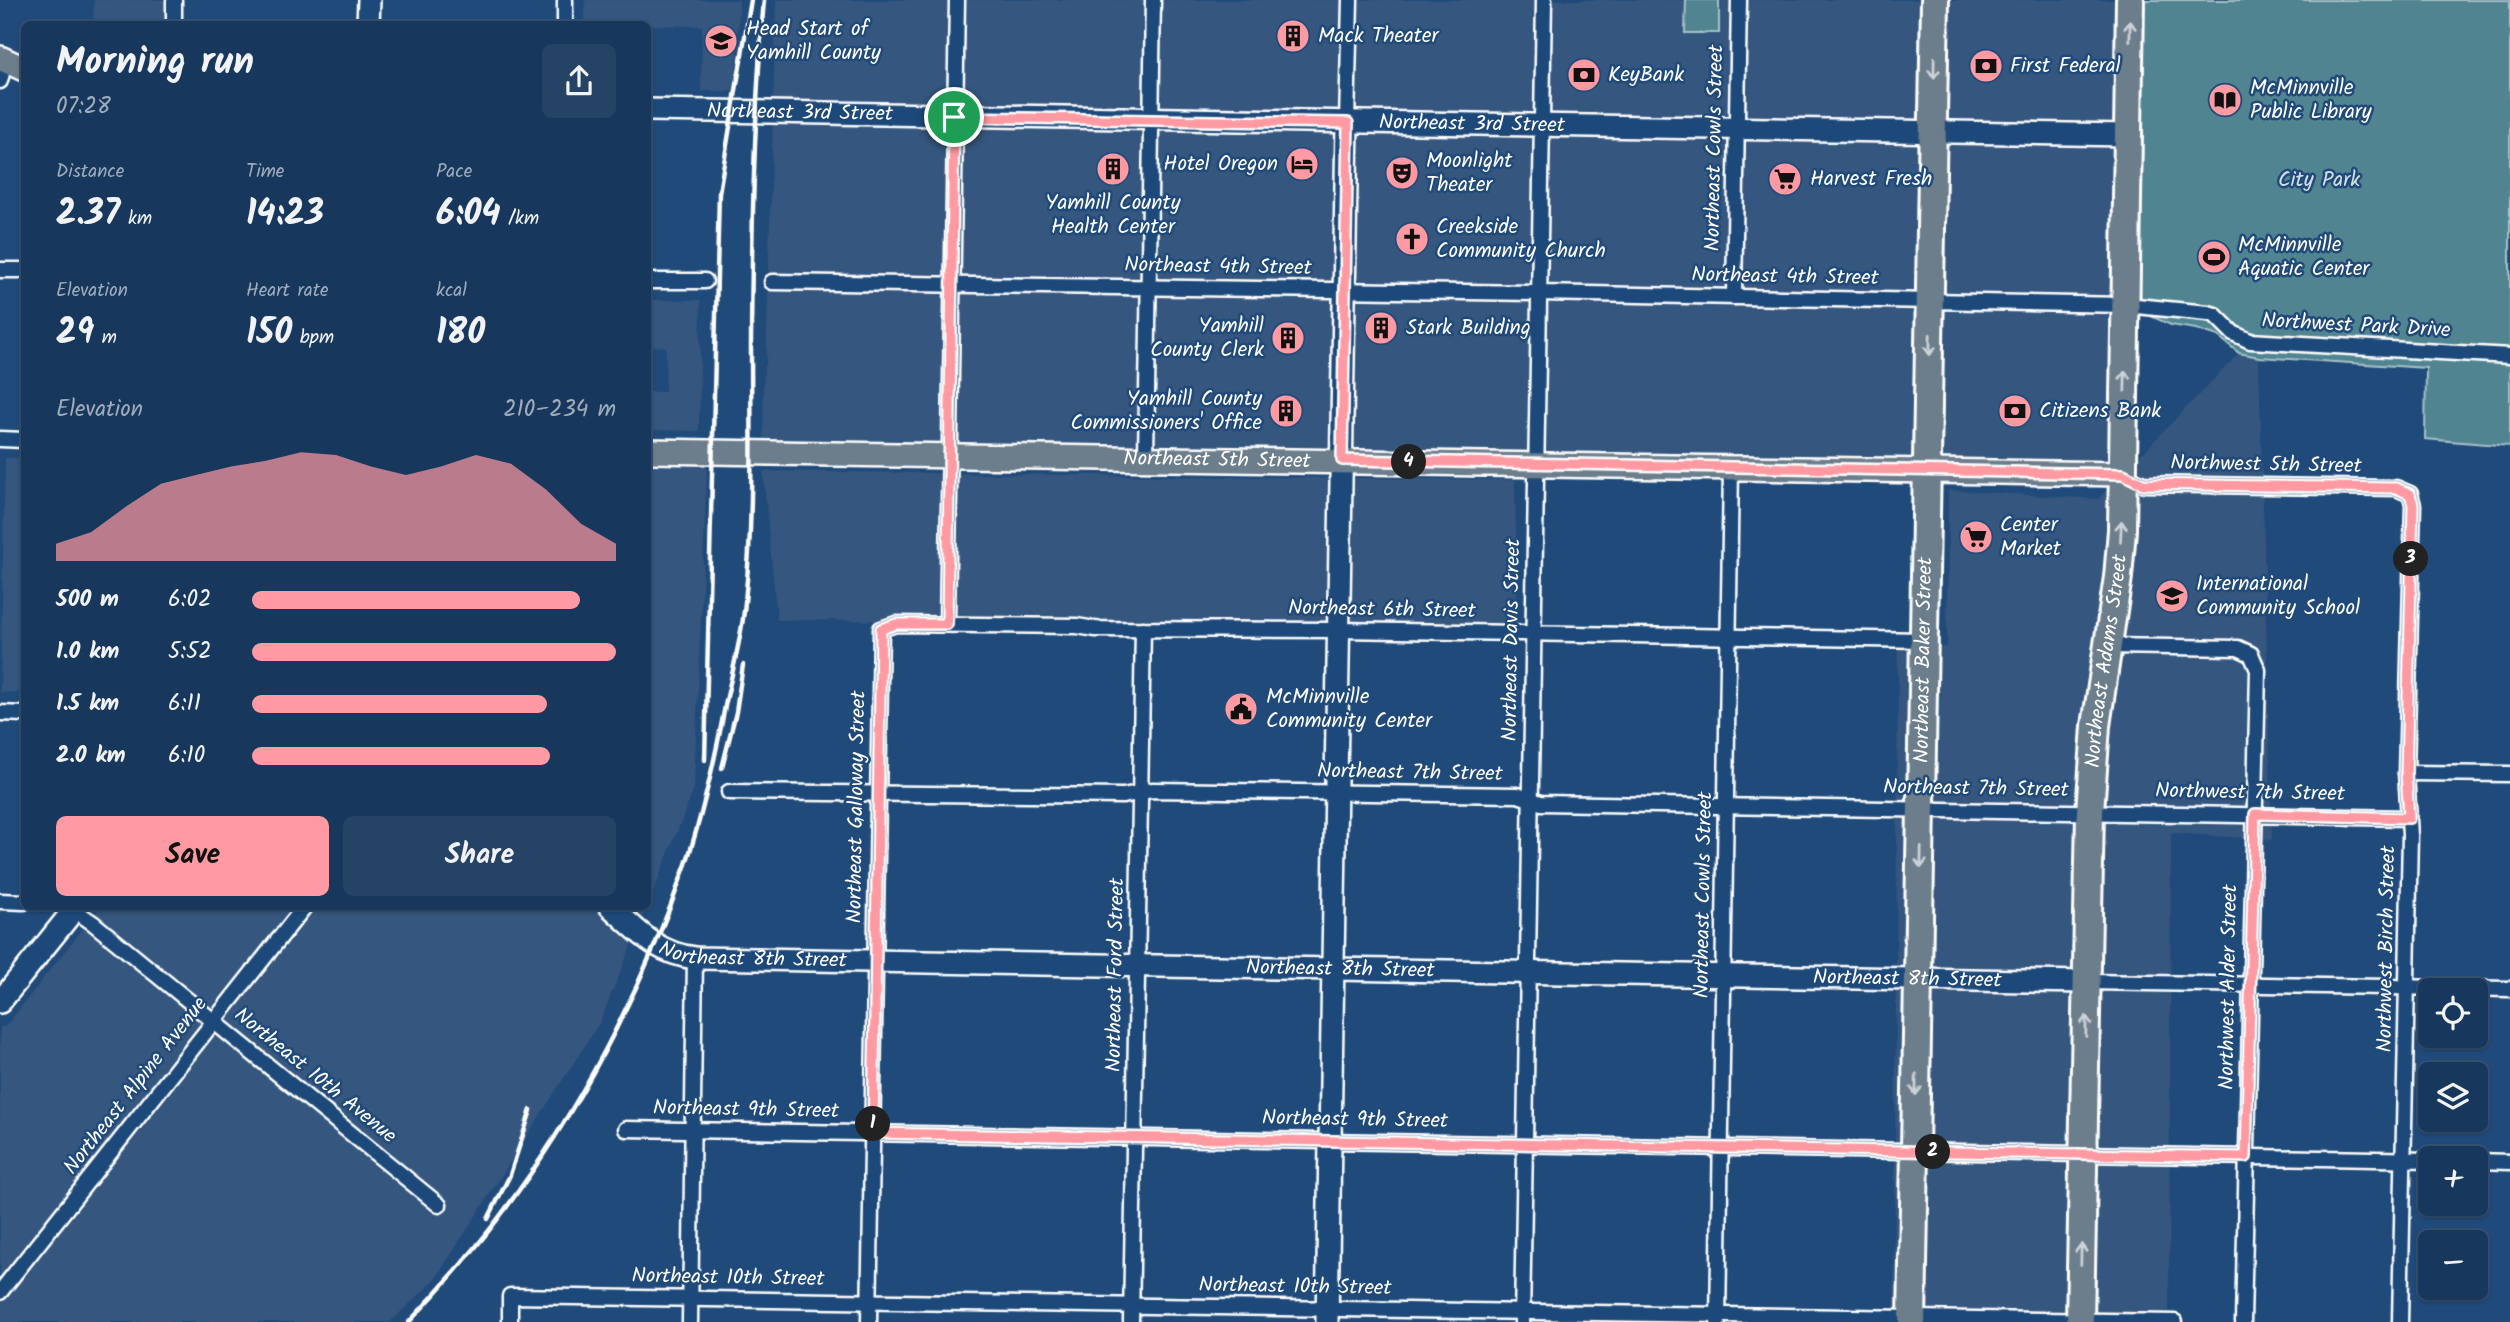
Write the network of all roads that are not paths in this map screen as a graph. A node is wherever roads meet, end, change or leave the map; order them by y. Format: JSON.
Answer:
{"nodes":[{"id":1,"x":174,"y":0,"type":"edge"},
{"id":2,"x":369,"y":0,"type":"edge"},
{"id":3,"x":565,"y":0,"type":"edge"},
{"id":4,"x":957,"y":0,"type":"edge"},
{"id":5,"x":1153,"y":0,"type":"edge"},
{"id":6,"x":1350,"y":0,"type":"edge"},
{"id":7,"x":1544,"y":0,"type":"edge"},
{"id":8,"x":1739,"y":0,"type":"edge"},
{"id":9,"x":1935,"y":0,"type":"edge"},
{"id":10,"x":2130,"y":0,"type":"edge"},
{"id":11,"x":174,"y":21,"type":"edge"},
{"id":12,"x":368,"y":21,"type":"edge"},
{"id":13,"x":565,"y":21,"type":"edge"},
{"id":14,"x":651,"y":110,"type":"edge"},
{"id":15,"x":954,"y":117,"type":"junction"},
{"id":16,"x":1152,"y":119,"type":"junction"},
{"id":17,"x":1348,"y":123,"type":"junction"},
{"id":18,"x":1542,"y":127,"type":"junction"},
{"id":19,"x":1736,"y":128,"type":"junction"},
{"id":20,"x":1933,"y":131,"type":"junction"},
{"id":21,"x":2128,"y":135,"type":"junction"},
{"id":22,"x":0,"y":270,"type":"edge"},
{"id":23,"x":21,"y":270,"type":"edge"},
{"id":24,"x":651,"y":281,"type":"edge"},
{"id":25,"x":705,"y":281,"type":"dead end"},
{"id":26,"x":772,"y":282,"type":"dead end"},
{"id":27,"x":952,"y":284,"type":"junction"},
{"id":28,"x":1147,"y":288,"type":"junction"},
{"id":29,"x":1345,"y":290,"type":"junction"},
{"id":30,"x":1539,"y":293,"type":"junction"},
{"id":31,"x":1734,"y":297,"type":"junction"},
{"id":32,"x":1930,"y":301,"type":"junction"},
{"id":33,"x":2126,"y":305,"type":"junction"},
{"id":34,"x":2510,"y":356,"type":"edge"},
{"id":35,"x":0,"y":439,"type":"edge"},
{"id":36,"x":21,"y":440,"type":"edge"},
{"id":37,"x":651,"y":451,"type":"edge"},
{"id":38,"x":949,"y":456,"type":"junction"},
{"id":39,"x":1146,"y":458,"type":"junction"},
{"id":40,"x":1342,"y":460,"type":"junction"},
{"id":41,"x":1536,"y":465,"type":"junction"},
{"id":42,"x":1731,"y":468,"type":"junction"},
{"id":43,"x":1928,"y":471,"type":"junction"},
{"id":44,"x":2123,"y":474,"type":"junction"},
{"id":45,"x":2410,"y":494,"type":"joint"},
{"id":46,"x":947,"y":624,"type":"junction"},
{"id":47,"x":881,"y":629,"type":"joint"},
{"id":48,"x":1143,"y":629,"type":"junction"},
{"id":49,"x":1339,"y":630,"type":"junction"},
{"id":50,"x":1534,"y":634,"type":"junction"},
{"id":51,"x":1729,"y":638,"type":"junction"},
{"id":52,"x":1924,"y":640,"type":"junction"},
{"id":53,"x":2107,"y":646,"type":"junction"},
{"id":54,"x":0,"y":713,"type":"edge"},
{"id":55,"x":21,"y":714,"type":"edge"},
{"id":56,"x":2406,"y":773,"type":"junction"},
{"id":57,"x":2510,"y":774,"type":"edge"},
{"id":58,"x":729,"y":792,"type":"dead end"},
{"id":59,"x":1140,"y":793,"type":"junction"},
{"id":60,"x":1336,"y":793,"type":"junction"},
{"id":61,"x":878,"y":794,"type":"junction"},
{"id":62,"x":1531,"y":800,"type":"junction"},
{"id":63,"x":1726,"y":806,"type":"junction"},
{"id":64,"x":1922,"y":809,"type":"junction"},
{"id":65,"x":2090,"y":811,"type":"junction"},
{"id":66,"x":2255,"y":814,"type":"junction"},
{"id":67,"x":2409,"y":818,"type":"junction"},
{"id":68,"x":0,"y":901,"type":"edge"},
{"id":69,"x":21,"y":902,"type":"edge"},
{"id":70,"x":69,"y":910,"type":"edge"},
{"id":71,"x":74,"y":910,"type":"edge"},
{"id":72,"x":302,"y":910,"type":"edge"},
{"id":73,"x":615,"y":910,"type":"edge"},
{"id":74,"x":695,"y":958,"type":"junction"},
{"id":75,"x":876,"y":961,"type":"junction"},
{"id":76,"x":1137,"y":966,"type":"junction"},
{"id":77,"x":1333,"y":969,"type":"junction"},
{"id":78,"x":1528,"y":972,"type":"junction"},
{"id":79,"x":1723,"y":976,"type":"junction"},
{"id":80,"x":1918,"y":979,"type":"junction"},
{"id":81,"x":2087,"y":982,"type":"junction"},
{"id":82,"x":2250,"y":986,"type":"junction"},
{"id":83,"x":2408,"y":987,"type":"junction"},
{"id":84,"x":2510,"y":989,"type":"edge"},
{"id":85,"x":0,"y":1002,"type":"edge"},
{"id":86,"x":215,"y":1021,"type":"junction"},
{"id":87,"x":626,"y":1129,"type":"dead end"},
{"id":88,"x":692,"y":1130,"type":"junction"},
{"id":89,"x":873,"y":1133,"type":"junction"},
{"id":90,"x":1134,"y":1138,"type":"junction"},
{"id":91,"x":1330,"y":1141,"type":"junction"},
{"id":92,"x":1525,"y":1144,"type":"junction"},
{"id":93,"x":1721,"y":1148,"type":"junction"},
{"id":94,"x":1915,"y":1151,"type":"junction"},
{"id":95,"x":2083,"y":1154,"type":"junction"},
{"id":96,"x":2246,"y":1157,"type":"junction"},
{"id":97,"x":2404,"y":1160,"type":"junction"},
{"id":98,"x":2418,"y":1160,"type":"edge"},
{"id":99,"x":2488,"y":1161,"type":"edge"},
{"id":100,"x":2510,"y":1162,"type":"edge"},
{"id":101,"x":439,"y":1205,"type":"dead end"},
{"id":102,"x":1,"y":1289,"type":"edge"},
{"id":103,"x":690,"y":1298,"type":"junction"},
{"id":104,"x":870,"y":1301,"type":"junction"},
{"id":105,"x":1132,"y":1306,"type":"junction"},
{"id":106,"x":1327,"y":1315,"type":"edge"},
{"id":107,"x":1522,"y":1317,"type":"edge"},
{"id":108,"x":1718,"y":1318,"type":"edge"},
{"id":109,"x":1912,"y":1320,"type":"edge"},
{"id":110,"x":2080,"y":1321,"type":"edge"},
{"id":111,"x":510,"y":1322,"type":"edge"},
{"id":112,"x":690,"y":1322,"type":"edge"},
{"id":113,"x":869,"y":1322,"type":"edge"},
{"id":114,"x":1131,"y":1322,"type":"edge"},
{"id":115,"x":2175,"y":1322,"type":"edge"},
{"id":116,"x":2243,"y":1322,"type":"edge"},
{"id":117,"x":2400,"y":1322,"type":"edge"}],
"edges":[{"from":1,"to":11,"type":"street"},
{"from":2,"to":12,"type":"street"},
{"from":3,"to":13,"type":"street"},
{"from":4,"to":15,"type":"street"},
{"from":5,"to":16,"type":"street"},
{"from":6,"to":17,"type":"street"},
{"from":7,"to":18,"type":"street","name":"Northeast Davis Street"},
{"from":8,"to":19,"type":"street","name":"Northeast Cowls Street"},
{"from":9,"to":20,"type":"highway","name":"Northeast Baker Street","one_way":true},
{"from":21,"to":10,"type":"highway","name":"Northeast Adams Street","one_way":true},
{"from":14,"to":15,"type":"street","name":"Northeast 3rd Street"},
{"from":15,"to":16,"type":"street","name":"Northeast 3rd Street"},
{"from":15,"to":27,"type":"street"},
{"from":16,"to":17,"type":"street","name":"Northeast 3rd Street"},
{"from":16,"to":28,"type":"street"},
{"from":17,"to":18,"type":"street","name":"Northeast 3rd Street"},
{"from":17,"to":29,"type":"street"},
{"from":18,"to":19,"type":"street","name":"Northeast 3rd Street"},
{"from":18,"to":30,"type":"street","name":"Northeast Davis Street"},
{"from":19,"to":20,"type":"street","name":"Northeast 3rd Street"},
{"from":19,"to":31,"type":"street","name":"Northeast Cowls Street"},
{"from":20,"to":21,"type":"street","name":"Northeast 3rd Street"},
{"from":20,"to":32,"type":"highway","name":"Northeast Baker Street"},
{"from":21,"to":33,"type":"highway","name":"Northeast Adams Street"},
{"from":22,"to":23,"type":"street"},
{"from":24,"to":25,"type":"street"},
{"from":26,"to":27,"type":"street","name":"Northeast 4th Street"},
{"from":27,"to":28,"type":"street","name":"Northeast 4th Street"},
{"from":27,"to":38,"type":"street"},
{"from":28,"to":29,"type":"street","name":"Northeast 4th Street"},
{"from":28,"to":39,"type":"street"},
{"from":29,"to":30,"type":"street","name":"Northeast 4th Street"},
{"from":29,"to":40,"type":"street"},
{"from":30,"to":31,"type":"street","name":"Northeast 4th Street"},
{"from":30,"to":41,"type":"street","name":"Northeast Davis Street"},
{"from":31,"to":32,"type":"street","name":"Northeast 4th Street"},
{"from":32,"to":33,"type":"street","name":"Northeast 4th Street"},
{"from":32,"to":43,"type":"highway","name":"Northeast Baker Street","one_way":true},
{"from":33,"to":34,"type":"street","name":"Northwest Park Drive"},
{"from":44,"to":33,"type":"highway","name":"Northeast Adams Street","one_way":true},
{"from":35,"to":36,"type":"street"},
{"from":37,"to":38,"type":"main road","name":"Northeast 5th Street"},
{"from":38,"to":39,"type":"main road","name":"Northeast 5th Street"},
{"from":38,"to":46,"type":"street"},
{"from":39,"to":40,"type":"main road","name":"Northeast 5th Street"},
{"from":40,"to":41,"type":"main road","name":"Northeast 5th Street"},
{"from":40,"to":49,"type":"street"},
{"from":41,"to":42,"type":"main road","name":"Northeast 5th Street"},
{"from":41,"to":50,"type":"street","name":"Northeast Davis Street"},
{"from":42,"to":43,"type":"main road","name":"Northeast 5th Street"},
{"from":42,"to":51,"type":"street","name":"Northeast Cowls Street"},
{"from":43,"to":44,"type":"main road","name":"Northeast 5th Street"},
{"from":43,"to":52,"type":"highway","name":"Northeast Baker Street"},
{"from":44,"to":45,"type":"street","name":"Northwest 5th Street"},
{"from":53,"to":44,"type":"highway","name":"Northeast Adams Street","one_way":true},
{"from":45,"to":56,"type":"street","name":"Northwest Birch Street"},
{"from":46,"to":47,"type":"street","name":"Northeast 6th Street"},
{"from":46,"to":48,"type":"street","name":"Northeast 6th Street"},
{"from":47,"to":61,"type":"street","name":"Northeast Galloway Street"},
{"from":48,"to":49,"type":"street","name":"Northeast 6th Street"},
{"from":48,"to":59,"type":"street","name":"Northeast Ford Street"},
{"from":49,"to":50,"type":"street","name":"Northeast 6th Street"},
{"from":49,"to":60,"type":"street"},
{"from":50,"to":51,"type":"street","name":"Northeast 6th Street"},
{"from":50,"to":62,"type":"street","name":"Northeast Davis Street"},
{"from":51,"to":52,"type":"street","name":"Northeast 6th Street"},
{"from":51,"to":63,"type":"street","name":"Northeast Cowls Street"},
{"from":52,"to":64,"type":"highway","name":"Northeast Baker Street"},
{"from":53,"to":65,"type":"highway","name":"Northeast Adams Street"},
{"from":53,"to":66,"type":"street","name":"Northwest Alder Street"},
{"from":54,"to":55,"type":"street"},
{"from":56,"to":57,"type":"street"},
{"from":56,"to":67,"type":"street","name":"Northwest Birch Street"},
{"from":58,"to":61,"type":"street","name":"Northeast 7th Street"},
{"from":59,"to":60,"type":"street","name":"Northeast 7th Street"},
{"from":59,"to":61,"type":"street","name":"Northeast 7th Street"},
{"from":59,"to":76,"type":"street","name":"Northeast Ford Street"},
{"from":60,"to":62,"type":"street","name":"Northeast 7th Street"},
{"from":60,"to":77,"type":"street"},
{"from":61,"to":75,"type":"street","name":"Northeast Galloway Street"},
{"from":62,"to":63,"type":"street","name":"Northeast 7th Street"},
{"from":62,"to":78,"type":"street","name":"Northeast Davis Street"},
{"from":63,"to":64,"type":"street","name":"Northeast 7th Street"},
{"from":63,"to":79,"type":"street","name":"Northeast Cowls Street"},
{"from":64,"to":65,"type":"street","name":"Northeast 7th Street"},
{"from":64,"to":80,"type":"highway","name":"Northeast Baker Street","one_way":true},
{"from":65,"to":66,"type":"street","name":"Northwest 7th Street"},
{"from":65,"to":81,"type":"highway","name":"Northeast Adams Street"},
{"from":66,"to":67,"type":"street","name":"Northwest 7th Street"},
{"from":66,"to":82,"type":"street","name":"Northwest Alder Street"},
{"from":67,"to":83,"type":"street","name":"Northwest Birch Street"},
{"from":68,"to":69,"type":"street"},
{"from":70,"to":85,"type":"street"},
{"from":71,"to":86,"type":"street","name":"Northeast 10th Avenue"},
{"from":72,"to":86,"type":"street","name":"Northeast Alpine Avenue"},
{"from":73,"to":74,"type":"street","name":"Northeast 8th Street"},
{"from":74,"to":75,"type":"street","name":"Northeast 8th Street"},
{"from":74,"to":88,"type":"street"},
{"from":75,"to":76,"type":"street","name":"Northeast 8th Street"},
{"from":75,"to":89,"type":"street","name":"Northeast Galloway Street"},
{"from":76,"to":77,"type":"street","name":"Northeast 8th Street"},
{"from":76,"to":90,"type":"street","name":"Northeast Ford Street"},
{"from":77,"to":78,"type":"street","name":"Northeast 8th Street"},
{"from":77,"to":91,"type":"street"},
{"from":78,"to":79,"type":"street","name":"Northeast 8th Street"},
{"from":78,"to":92,"type":"street","name":"Northeast Davis Street"},
{"from":79,"to":80,"type":"street","name":"Northeast 8th Street"},
{"from":79,"to":93,"type":"street","name":"Northeast Cowls Street"},
{"from":80,"to":81,"type":"street","name":"Northeast 8th Street"},
{"from":80,"to":94,"type":"highway","name":"Northeast Baker Street","one_way":true},
{"from":81,"to":82,"type":"street"},
{"from":95,"to":81,"type":"highway","name":"Northeast Adams Street","one_way":true},
{"from":82,"to":83,"type":"street"},
{"from":82,"to":96,"type":"street","name":"Northwest Alder Street"},
{"from":83,"to":84,"type":"street"},
{"from":83,"to":97,"type":"street","name":"Northwest Birch Street"},
{"from":86,"to":101,"type":"street","name":"Northeast 10th Avenue"},
{"from":86,"to":102,"type":"street","name":"Northeast Alpine Avenue"},
{"from":87,"to":88,"type":"street","name":"Northeast 9th Street"},
{"from":88,"to":89,"type":"street","name":"Northeast 9th Street"},
{"from":88,"to":103,"type":"street"},
{"from":89,"to":90,"type":"street","name":"Northeast 9th Street"},
{"from":89,"to":104,"type":"street","name":"Northeast Galloway Street"},
{"from":90,"to":91,"type":"street","name":"Northeast 9th Street"},
{"from":90,"to":105,"type":"street","name":"Northeast Ford Street"},
{"from":91,"to":92,"type":"street","name":"Northeast 9th Street"},
{"from":91,"to":106,"type":"street"},
{"from":92,"to":93,"type":"street","name":"Northeast 9th Street"},
{"from":92,"to":107,"type":"street","name":"Northeast Davis Street"},
{"from":93,"to":94,"type":"street","name":"Northeast 9th Street"},
{"from":93,"to":108,"type":"street","name":"Northeast Cowls Street"},
{"from":94,"to":95,"type":"street","name":"Northeast 9th Street"},
{"from":94,"to":109,"type":"highway","name":"Northeast Baker Street"},
{"from":95,"to":96,"type":"street","name":"Northeast 9th Street"},
{"from":110,"to":95,"type":"highway","name":"Northeast Adams Street","one_way":true},
{"from":96,"to":97,"type":"street","name":"Northeast 9th Street"},
{"from":96,"to":116,"type":"street","name":"Northwest Alder Street"},
{"from":97,"to":98,"type":"street","name":"Northeast 9th Street"},
{"from":97,"to":117,"type":"street","name":"Northwest Birch Street"},
{"from":99,"to":100,"type":"street"},
{"from":103,"to":104,"type":"street","name":"Northeast 10th Street"},
{"from":103,"to":111,"type":"street","name":"Northeast 10th Street"},
{"from":103,"to":112,"type":"street"},
{"from":104,"to":105,"type":"street","name":"Northeast 10th Street"},
{"from":104,"to":113,"type":"street","name":"Northeast Galloway Street"},
{"from":105,"to":106,"type":"street","name":"Northeast 10th Street"},
{"from":105,"to":114,"type":"street","name":"Northeast Ford Street"},
{"from":106,"to":107,"type":"street","name":"Northeast 10th Street"},
{"from":107,"to":108,"type":"street","name":"Northeast 10th Street"},
{"from":108,"to":109,"type":"street","name":"Northeast 10th Street"},
{"from":109,"to":110,"type":"street","name":"Northeast 10th Street"},
{"from":110,"to":115,"type":"street","name":"Northeast 10th Street"}]}
